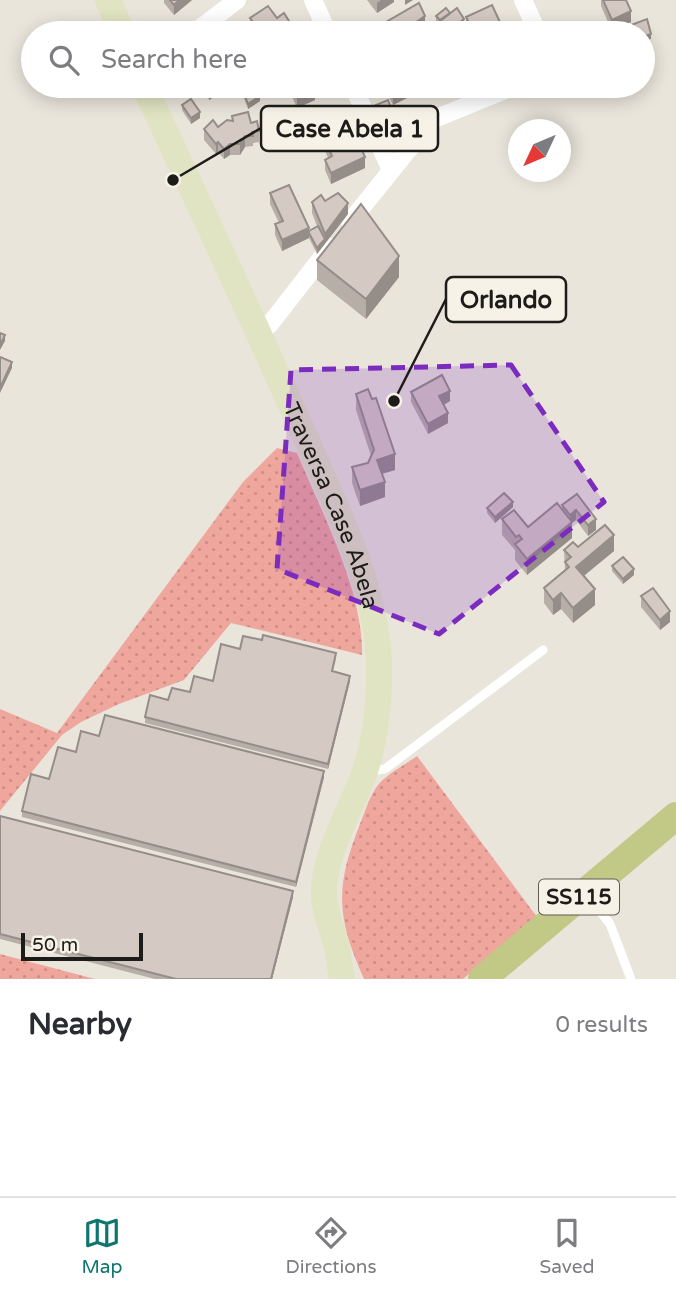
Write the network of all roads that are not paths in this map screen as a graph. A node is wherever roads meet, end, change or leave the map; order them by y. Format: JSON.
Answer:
{"nodes":[{"id":1,"x":108,"y":0,"type":"edge"},
{"id":2,"x":237,"y":0,"type":"edge"},
{"id":3,"x":313,"y":0,"type":"edge"},
{"id":4,"x":523,"y":0,"type":"edge"},
{"id":5,"x":117,"y":21,"type":"edge"},
{"id":6,"x":210,"y":21,"type":"edge"},
{"id":7,"x":323,"y":21,"type":"edge"},
{"id":8,"x":533,"y":21,"type":"edge"},
{"id":9,"x":150,"y":98,"type":"edge"},
{"id":10,"x":358,"y":98,"type":"edge"},
{"id":11,"x":486,"y":98,"type":"edge"},
{"id":12,"x":391,"y":170,"type":"junction"},
{"id":13,"x":259,"y":334,"type":"junction"},
{"id":14,"x":543,"y":650,"type":"dead end"},
{"id":15,"x":365,"y":772,"type":"junction"},
{"id":16,"x":676,"y":816,"type":"edge"},
{"id":17,"x":585,"y":892,"type":"junction"},
{"id":18,"x":337,"y":946,"type":"junction"},
{"id":19,"x":342,"y":979,"type":"edge"},
{"id":20,"x":355,"y":979,"type":"edge"},
{"id":21,"x":482,"y":979,"type":"edge"},
{"id":22,"x":631,"y":979,"type":"edge"}],
"edges":[{"from":1,"to":5,"type":"street"},
{"from":2,"to":6,"type":"street"},
{"from":3,"to":7,"type":"street"},
{"from":4,"to":8,"type":"street"},
{"from":9,"to":13,"type":"street","name":"Traversa Case Abela"},
{"from":10,"to":12,"type":"street"},
{"from":11,"to":12,"type":"street"},
{"from":12,"to":13,"type":"street"},
{"from":13,"to":15,"type":"street","name":"Traversa Case Abela"},
{"from":14,"to":15,"type":"lane"},
{"from":15,"to":18,"type":"street","name":"Traversa Case Abela"},
{"from":16,"to":17,"type":"main road","number":"SS115"},
{"from":17,"to":21,"type":"main road","number":"SS115"},
{"from":17,"to":22,"type":"lane"},
{"from":18,"to":19,"type":"street"},
{"from":18,"to":20,"type":"street"}]}
